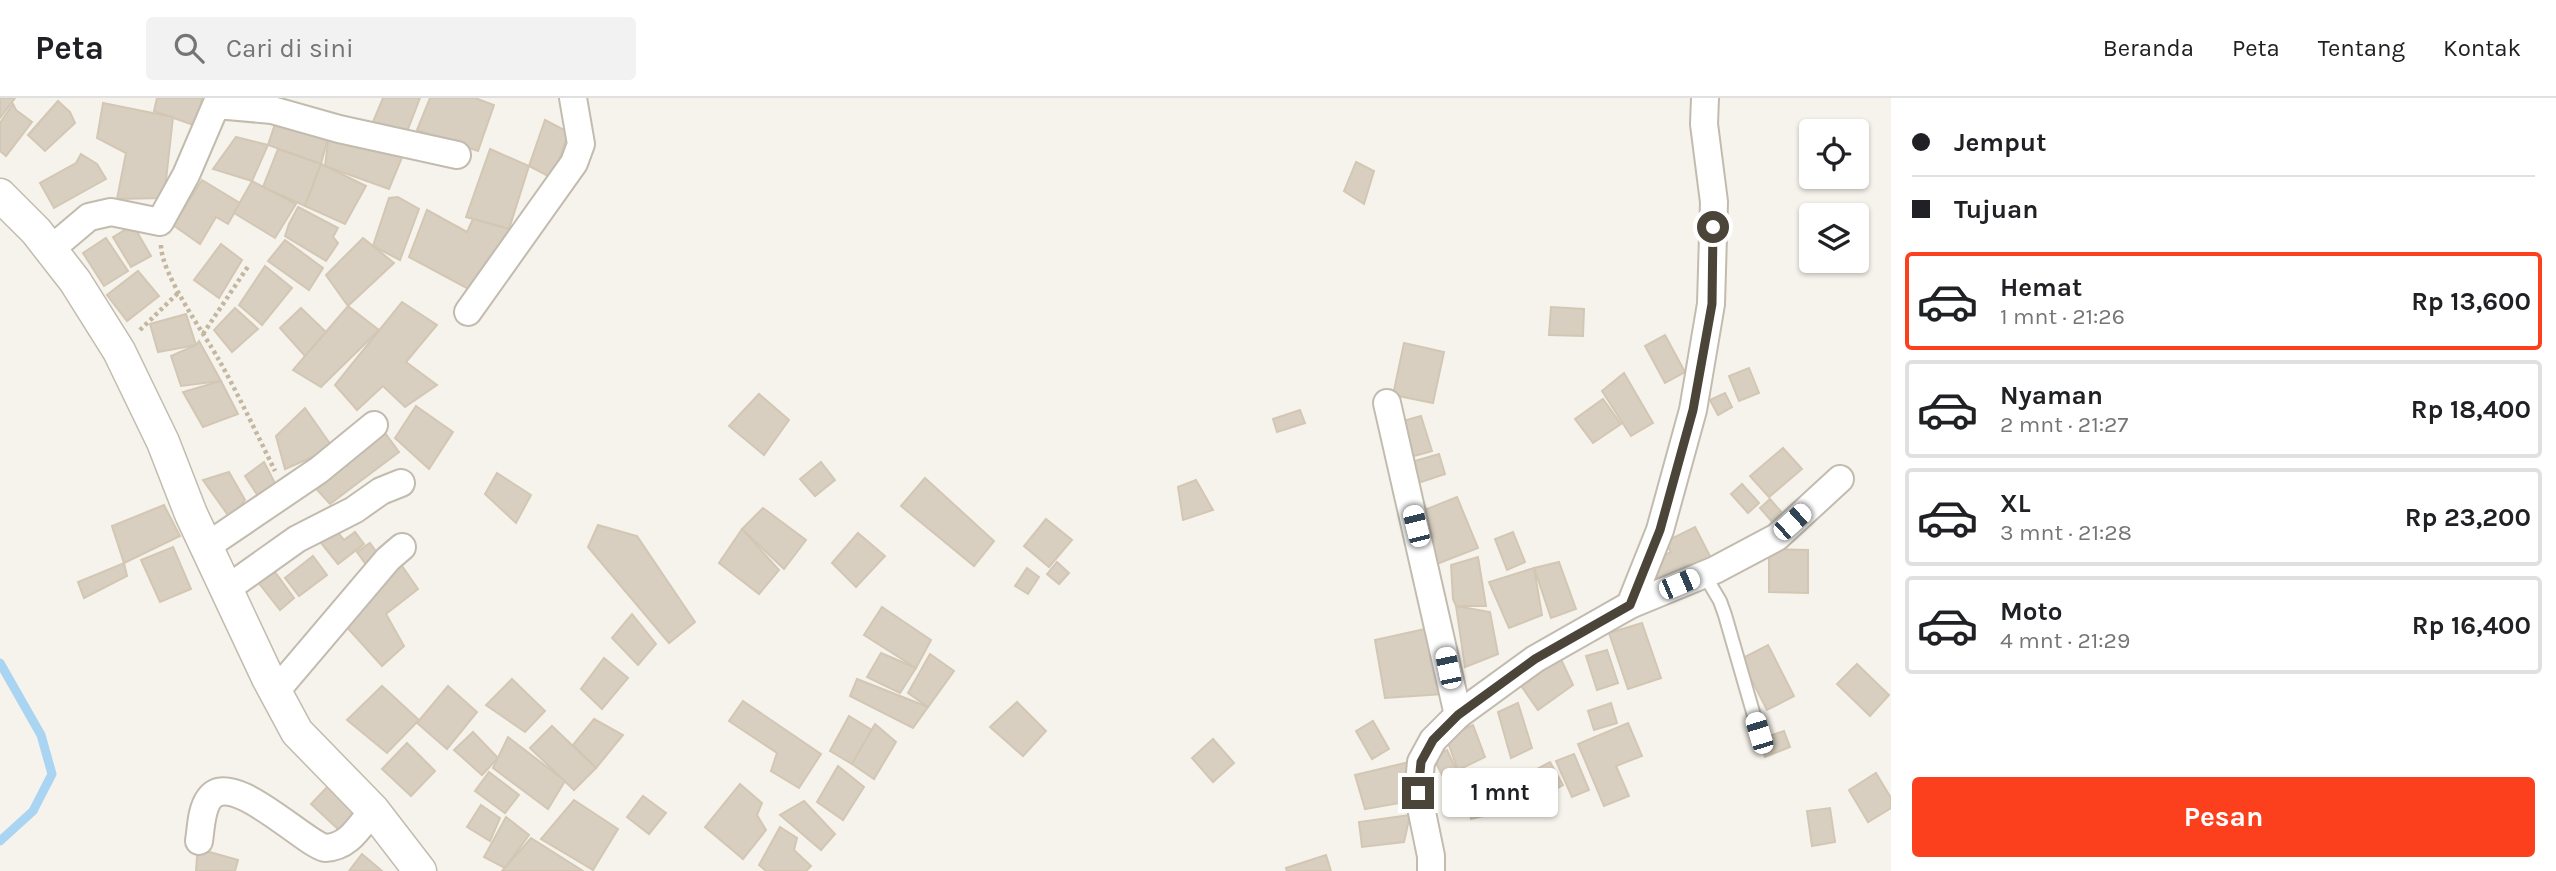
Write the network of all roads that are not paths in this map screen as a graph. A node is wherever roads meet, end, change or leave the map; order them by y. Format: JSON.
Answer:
{"nodes":[{"id":1,"x":573,"y":98,"type":"edge"},
{"id":2,"x":1705,"y":98,"type":"edge"},
{"id":3,"x":457,"y":155,"type":"dead end"},
{"id":4,"x":0,"y":195,"type":"edge"},
{"id":5,"x":50,"y":250,"type":"junction"},
{"id":6,"x":468,"y":312,"type":"dead end"},
{"id":7,"x":1387,"y":403,"type":"dead end"},
{"id":8,"x":374,"y":425,"type":"dead end"},
{"id":9,"x":1840,"y":479,"type":"dead end"},
{"id":10,"x":401,"y":483,"type":"dead end"},
{"id":11,"x":207,"y":546,"type":"junction"},
{"id":12,"x":402,"y":547,"type":"dead end"},
{"id":13,"x":1704,"y":573,"type":"junction"},
{"id":14,"x":228,"y":587,"type":"junction"},
{"id":15,"x":1630,"y":605,"type":"junction"},
{"id":16,"x":276,"y":691,"type":"junction"},
{"id":17,"x":1458,"y":715,"type":"junction"},
{"id":18,"x":1759,"y":733,"type":"dead end"},
{"id":19,"x":373,"y":810,"type":"junction"},
{"id":20,"x":199,"y":841,"type":"dead end"},
{"id":21,"x":420,"y":871,"type":"edge"},
{"id":22,"x":1431,"y":871,"type":"edge"}],
"edges":[{"from":1,"to":6,"type":"street"},
{"from":2,"to":15,"type":"street"},
{"from":3,"to":5,"type":"street"},
{"from":4,"to":5,"type":"street"},
{"from":5,"to":11,"type":"street"},
{"from":7,"to":17,"type":"street"},
{"from":8,"to":11,"type":"street"},
{"from":9,"to":13,"type":"street"},
{"from":10,"to":14,"type":"street"},
{"from":11,"to":14,"type":"street"},
{"from":12,"to":16,"type":"street"},
{"from":13,"to":15,"type":"street"},
{"from":13,"to":18,"type":"lane"},
{"from":14,"to":16,"type":"street"},
{"from":15,"to":17,"type":"street"},
{"from":16,"to":19,"type":"street"},
{"from":17,"to":22,"type":"street"},
{"from":19,"to":20,"type":"street"},
{"from":19,"to":21,"type":"street"}]}
